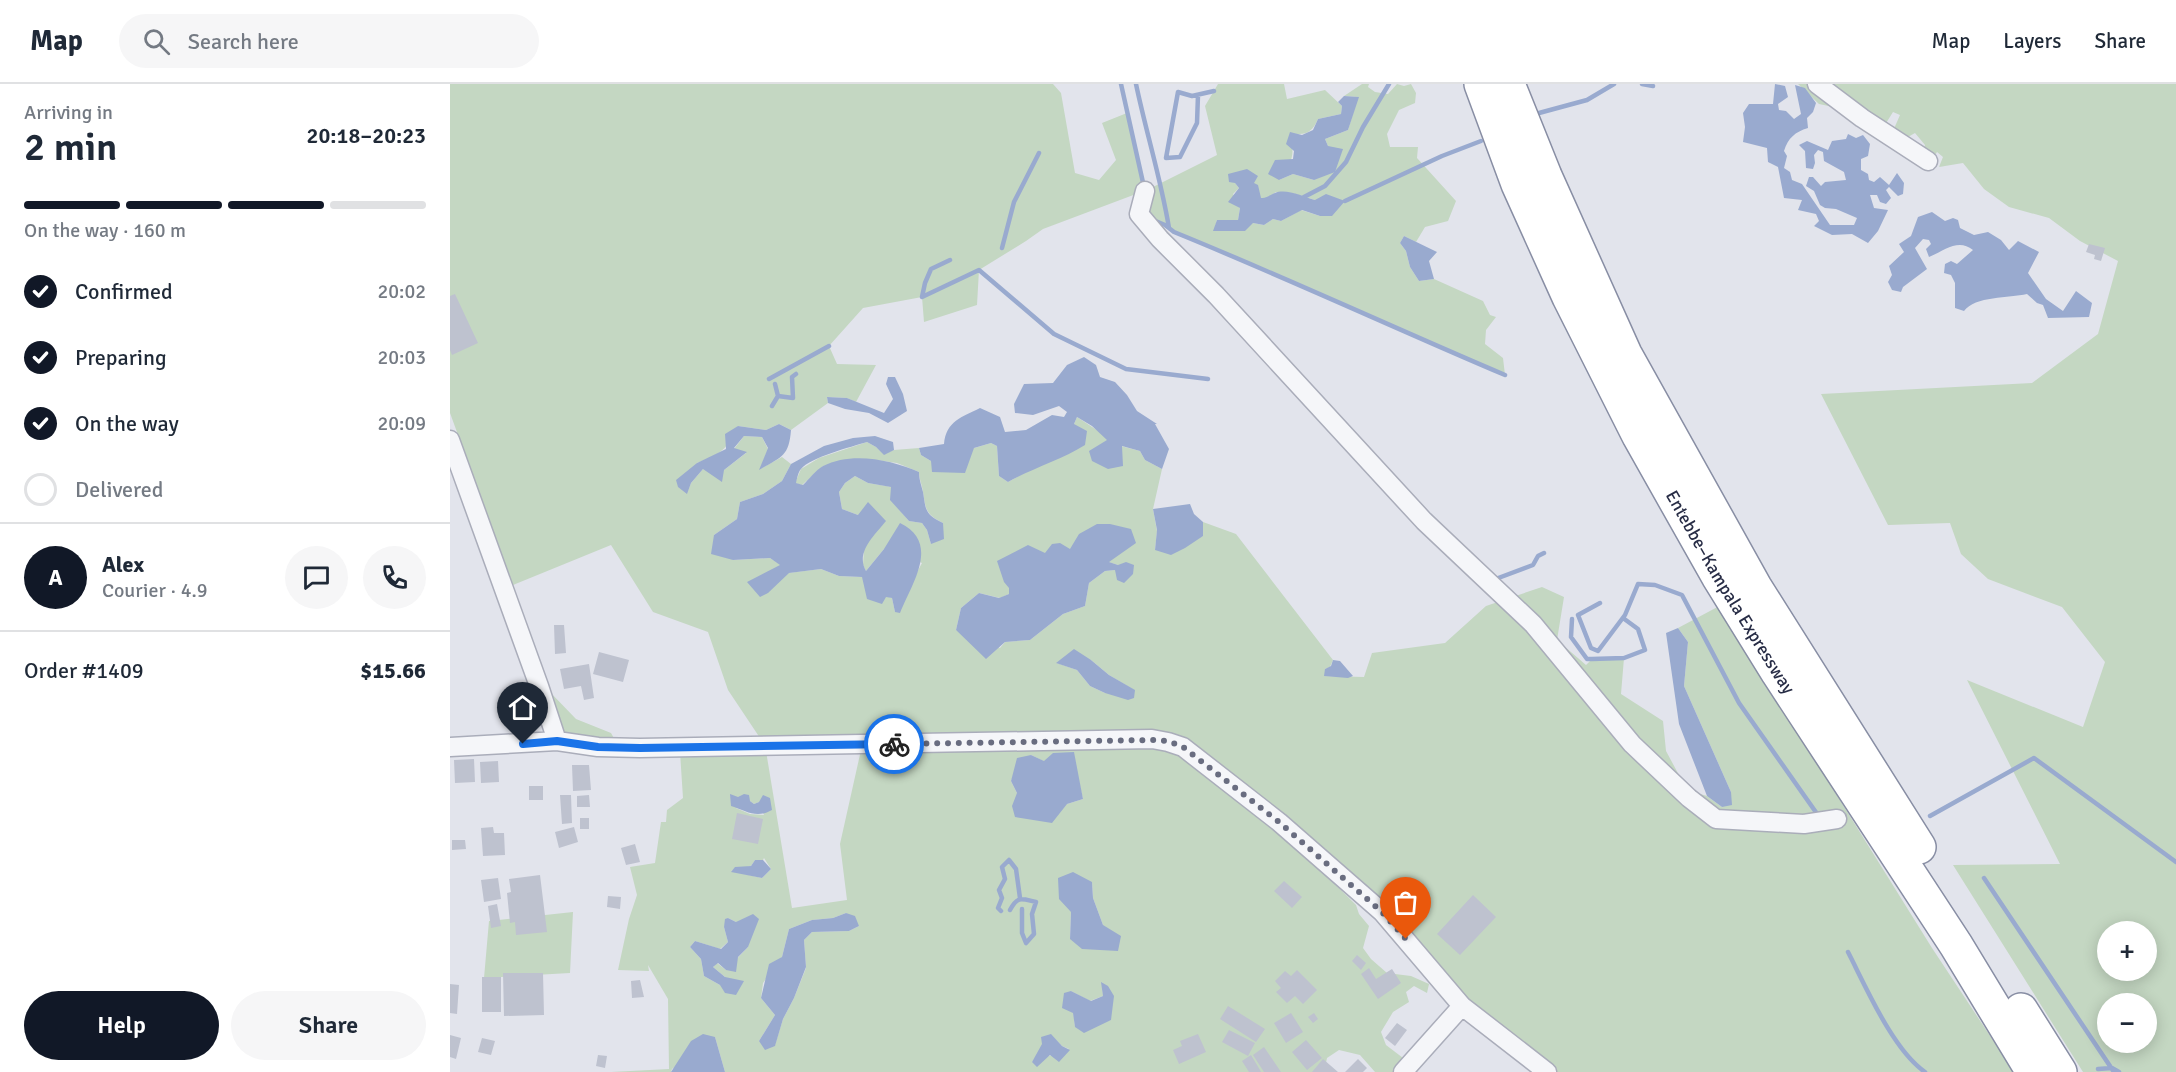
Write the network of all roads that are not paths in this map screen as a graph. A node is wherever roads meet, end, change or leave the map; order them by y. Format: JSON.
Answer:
{"nodes":[{"id":1,"x":1481,"y":84,"type":"edge"},
{"id":2,"x":1508,"y":84,"type":"edge"},
{"id":3,"x":1817,"y":84,"type":"edge"},
{"id":4,"x":1928,"y":161,"type":"dead end"},
{"id":5,"x":1144,"y":191,"type":"dead end"},
{"id":6,"x":450,"y":440,"type":"edge"},
{"id":7,"x":557,"y":741,"type":"junction"},
{"id":8,"x":450,"y":747,"type":"edge"},
{"id":9,"x":1838,"y":819,"type":"dead end"},
{"id":10,"x":1462,"y":1006,"type":"junction"},
{"id":11,"x":1404,"y":1072,"type":"edge"},
{"id":12,"x":1547,"y":1072,"type":"edge"},
{"id":13,"x":2033,"y":1072,"type":"edge"},
{"id":14,"x":2060,"y":1072,"type":"edge"}],
"edges":[{"from":1,"to":13,"type":"highway","name":"Entebbe–Kampala Expressway"},
{"from":2,"to":14,"type":"highway","name":"Entebbe–Kampala Expressway"},
{"from":3,"to":4,"type":"street"},
{"from":5,"to":9,"type":"street"},
{"from":6,"to":7,"type":"street"},
{"from":7,"to":8,"type":"street"},
{"from":7,"to":10,"type":"street"},
{"from":10,"to":11,"type":"street"},
{"from":10,"to":12,"type":"street"}]}
